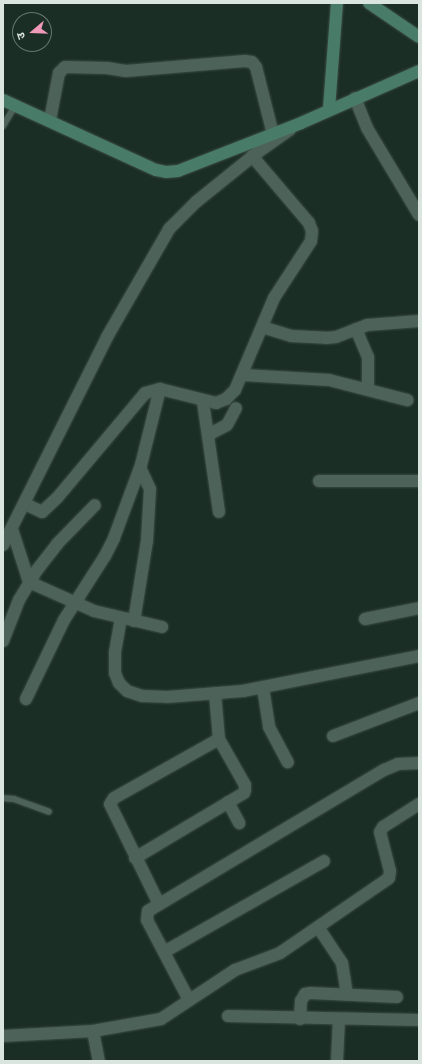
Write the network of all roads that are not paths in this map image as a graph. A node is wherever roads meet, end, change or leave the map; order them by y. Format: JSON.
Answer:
{"nodes":[{"id":1,"x":337,"y":3,"type":"edge"},
{"id":2,"x":369,"y":3,"type":"edge"},
{"id":3,"x":419,"y":37,"type":"edge"},
{"id":4,"x":419,"y":71,"type":"edge"},
{"id":5,"x":355,"y":98,"type":"junction"},
{"id":6,"x":3,"y":100,"type":"edge"},
{"id":7,"x":15,"y":106,"type":"junction"},
{"id":8,"x":329,"y":109,"type":"junction"},
{"id":9,"x":50,"y":120,"type":"junction"},
{"id":10,"x":301,"y":123,"type":"junction"},
{"id":11,"x":3,"y":126,"type":"edge"},
{"id":12,"x":273,"y":134,"type":"junction"},
{"id":13,"x":252,"y":156,"type":"junction"},
{"id":14,"x":419,"y":215,"type":"edge"},
{"id":15,"x":419,"y":321,"type":"edge"},
{"id":16,"x":262,"y":327,"type":"junction"},
{"id":17,"x":356,"y":329,"type":"junction"},
{"id":18,"x":243,"y":375,"type":"junction"},
{"id":19,"x":160,"y":389,"type":"junction"},
{"id":20,"x":368,"y":389,"type":"junction"},
{"id":21,"x":407,"y":400,"type":"dead end"},
{"id":22,"x":203,"y":402,"type":"junction"},
{"id":23,"x":236,"y":408,"type":"dead end"},
{"id":24,"x":208,"y":436,"type":"junction"},
{"id":25,"x":140,"y":468,"type":"junction"},
{"id":26,"x":319,"y":481,"type":"dead end"},
{"id":27,"x":419,"y":481,"type":"edge"},
{"id":28,"x":25,"y":504,"type":"junction"},
{"id":29,"x":95,"y":505,"type":"dead end"},
{"id":30,"x":219,"y":512,"type":"dead end"},
{"id":31,"x":12,"y":529,"type":"junction"},
{"id":32,"x":3,"y":545,"type":"edge"},
{"id":33,"x":30,"y":582,"type":"junction"},
{"id":34,"x":74,"y":603,"type":"junction"},
{"id":35,"x":419,"y":608,"type":"edge"},
{"id":36,"x":121,"y":618,"type":"junction"},
{"id":37,"x":365,"y":619,"type":"dead end"},
{"id":38,"x":134,"y":620,"type":"junction"},
{"id":39,"x":162,"y":626,"type":"dead end"},
{"id":40,"x":3,"y":641,"type":"edge"},
{"id":41,"x":419,"y":656,"type":"edge"},
{"id":42,"x":263,"y":688,"type":"junction"},
{"id":43,"x":215,"y":693,"type":"junction"},
{"id":44,"x":26,"y":699,"type":"dead end"},
{"id":45,"x":419,"y":703,"type":"edge"},
{"id":46,"x":333,"y":736,"type":"dead end"},
{"id":47,"x":219,"y":739,"type":"junction"},
{"id":48,"x":288,"y":762,"type":"dead end"},
{"id":49,"x":419,"y":763,"type":"edge"},
{"id":50,"x":3,"y":798,"type":"edge"},
{"id":51,"x":228,"y":802,"type":"junction"},
{"id":52,"x":419,"y":804,"type":"edge"},
{"id":53,"x":49,"y":812,"type":"dead end"},
{"id":54,"x":239,"y":823,"type":"dead end"},
{"id":55,"x":135,"y":858,"type":"junction"},
{"id":56,"x":324,"y":861,"type":"dead end"},
{"id":57,"x":159,"y":904,"type":"junction"},
{"id":58,"x":318,"y":927,"type":"junction"},
{"id":59,"x":164,"y":952,"type":"junction"},
{"id":60,"x":347,"y":995,"type":"junction"},
{"id":61,"x":397,"y":997,"type":"dead end"},
{"id":62,"x":189,"y":1000,"type":"junction"},
{"id":63,"x":228,"y":1016,"type":"dead end"},
{"id":64,"x":300,"y":1019,"type":"junction"},
{"id":65,"x":339,"y":1019,"type":"junction"},
{"id":66,"x":419,"y":1020,"type":"edge"},
{"id":67,"x":93,"y":1031,"type":"junction"},
{"id":68,"x":3,"y":1036,"type":"edge"},
{"id":69,"x":99,"y":1061,"type":"edge"},
{"id":70,"x":337,"y":1061,"type":"edge"}],
"edges":[{"from":1,"to":8,"type":"street"},
{"from":2,"to":3,"type":"street"},
{"from":4,"to":5,"type":"street"},
{"from":5,"to":8,"type":"street"},
{"from":5,"to":14,"type":"street"},
{"from":6,"to":7,"type":"street"},
{"from":7,"to":9,"type":"street"},
{"from":7,"to":11,"type":"lane"},
{"from":8,"to":10,"type":"street"},
{"from":9,"to":12,"type":"street"},
{"from":9,"to":12,"type":"street"},
{"from":10,"to":12,"type":"street"},
{"from":10,"to":13,"type":"street"},
{"from":13,"to":16,"type":"street"},
{"from":13,"to":28,"type":"street"},
{"from":15,"to":17,"type":"street"},
{"from":16,"to":17,"type":"street"},
{"from":16,"to":18,"type":"street"},
{"from":17,"to":20,"type":"street"},
{"from":18,"to":20,"type":"street"},
{"from":18,"to":22,"type":"street"},
{"from":19,"to":22,"type":"street"},
{"from":19,"to":25,"type":"street"},
{"from":19,"to":28,"type":"street"},
{"from":20,"to":21,"type":"street"},
{"from":22,"to":24,"type":"street"},
{"from":23,"to":24,"type":"street"},
{"from":24,"to":30,"type":"street"},
{"from":25,"to":34,"type":"street"},
{"from":25,"to":38,"type":"street"},
{"from":26,"to":27,"type":"street"},
{"from":28,"to":31,"type":"street"},
{"from":29,"to":33,"type":"street"},
{"from":31,"to":32,"type":"street"},
{"from":31,"to":33,"type":"street"},
{"from":33,"to":34,"type":"street"},
{"from":33,"to":40,"type":"street"},
{"from":34,"to":36,"type":"street"},
{"from":34,"to":44,"type":"street"},
{"from":35,"to":37,"type":"street"},
{"from":36,"to":38,"type":"street"},
{"from":36,"to":43,"type":"street"},
{"from":38,"to":39,"type":"street"},
{"from":41,"to":42,"type":"street"},
{"from":42,"to":43,"type":"street"},
{"from":42,"to":48,"type":"street"},
{"from":43,"to":47,"type":"street"},
{"from":45,"to":46,"type":"street"},
{"from":47,"to":51,"type":"street"},
{"from":47,"to":55,"type":"street"},
{"from":49,"to":57,"type":"street"},
{"from":50,"to":53,"type":"lane"},
{"from":51,"to":54,"type":"street"},
{"from":51,"to":55,"type":"street"},
{"from":52,"to":58,"type":"street"},
{"from":55,"to":57,"type":"street"},
{"from":56,"to":59,"type":"street"},
{"from":57,"to":59,"type":"street"},
{"from":58,"to":60,"type":"street"},
{"from":58,"to":62,"type":"street"},
{"from":59,"to":62,"type":"street"},
{"from":60,"to":61,"type":"street"},
{"from":60,"to":64,"type":"street"},
{"from":62,"to":67,"type":"street"},
{"from":63,"to":64,"type":"street"},
{"from":64,"to":65,"type":"street"},
{"from":65,"to":66,"type":"street"},
{"from":65,"to":70,"type":"street"},
{"from":67,"to":68,"type":"street"},
{"from":67,"to":69,"type":"street"}]}
